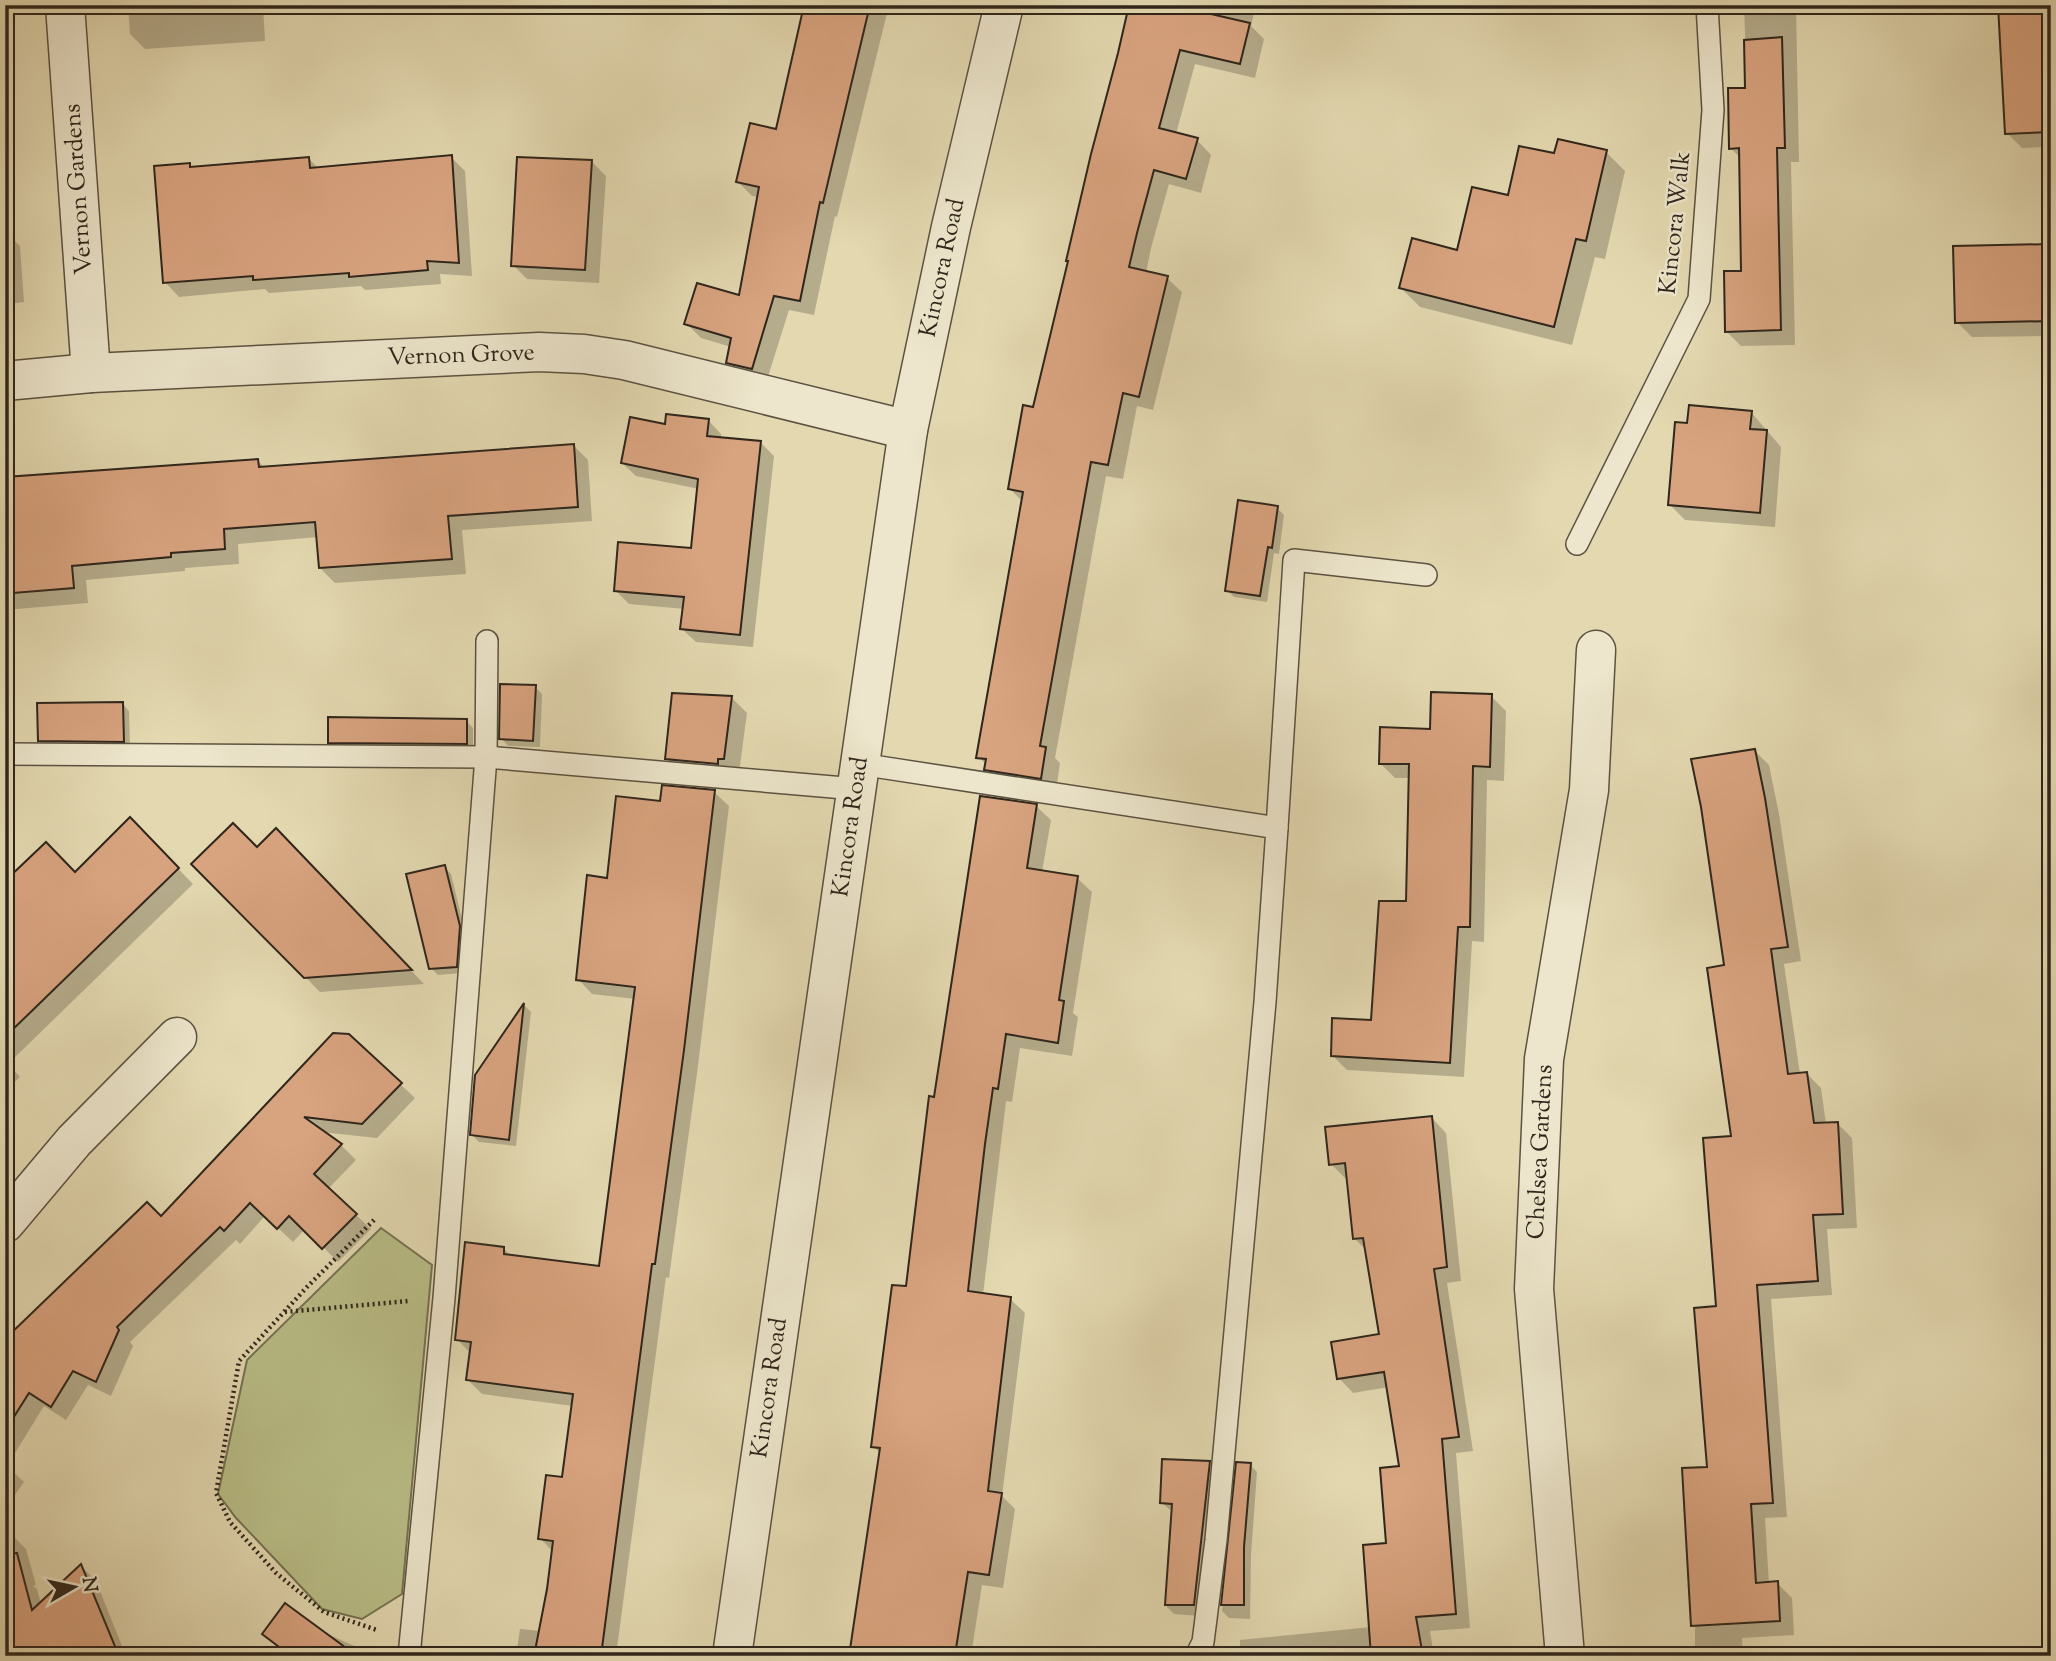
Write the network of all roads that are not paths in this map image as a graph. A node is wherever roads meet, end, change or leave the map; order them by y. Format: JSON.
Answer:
{"nodes":[{"id":1,"x":65,"y":5,"type":"edge"},
{"id":2,"x":1004,"y":5,"type":"edge"},
{"id":3,"x":1707,"y":5,"type":"edge"},
{"id":4,"x":91,"y":373,"type":"junction"},
{"id":5,"x":5,"y":381,"type":"edge"},
{"id":6,"x":908,"y":430,"type":"junction"},
{"id":7,"x":1577,"y":544,"type":"dead end"},
{"id":8,"x":1426,"y":575,"type":"dead end"},
{"id":9,"x":487,"y":641,"type":"dead end"},
{"id":10,"x":1596,"y":650,"type":"dead end"},
{"id":11,"x":5,"y":754,"type":"edge"},
{"id":12,"x":486,"y":757,"type":"junction"},
{"id":13,"x":858,"y":776,"type":"junction"},
{"id":14,"x":1277,"y":828,"type":"junction"},
{"id":15,"x":177,"y":1037,"type":"dead end"},
{"id":16,"x":5,"y":1223,"type":"edge"},
{"id":17,"x":410,"y":1649,"type":"edge"},
{"id":18,"x":732,"y":1656,"type":"edge"},
{"id":19,"x":1196,"y":1656,"type":"edge"},
{"id":20,"x":1565,"y":1656,"type":"edge"}],
"edges":[{"from":1,"to":4,"type":"street","name":"Vernon Gardens"},
{"from":2,"to":6,"type":"street","name":"Kincora Road"},
{"from":3,"to":7,"type":"lane","name":"Kincora Walk"},
{"from":4,"to":5,"type":"street","name":"Vernon Grove"},
{"from":4,"to":6,"type":"street","name":"Vernon Grove"},
{"from":6,"to":13,"type":"street","name":"Kincora Road"},
{"from":8,"to":14,"type":"lane"},
{"from":9,"to":12,"type":"lane"},
{"from":10,"to":20,"type":"street","name":"Chelsea Gardens"},
{"from":11,"to":12,"type":"lane"},
{"from":12,"to":13,"type":"lane"},
{"from":12,"to":17,"type":"lane"},
{"from":13,"to":14,"type":"lane"},
{"from":13,"to":18,"type":"street","name":"Kincora Road"},
{"from":14,"to":19,"type":"lane"},
{"from":15,"to":16,"type":"street"}]}
